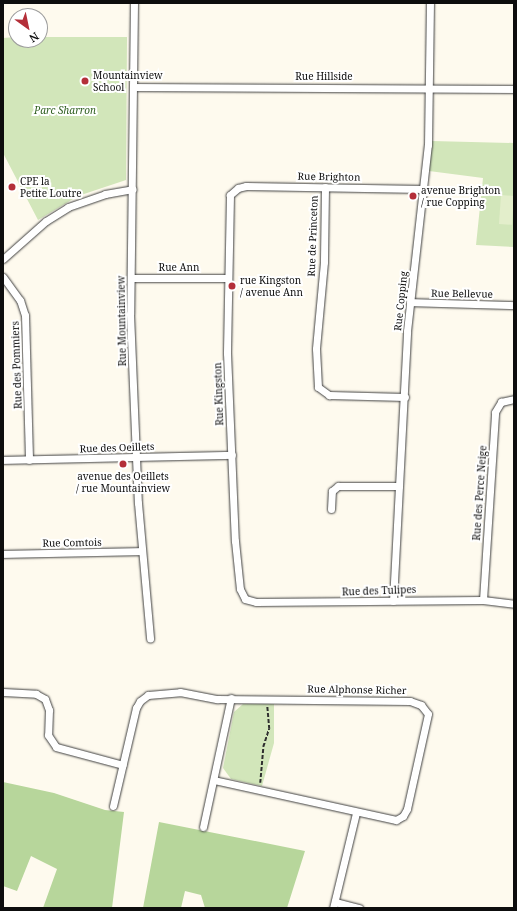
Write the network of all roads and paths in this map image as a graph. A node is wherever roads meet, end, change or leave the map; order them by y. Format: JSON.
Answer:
{"nodes":[{"id":1,"x":134,"y":3,"type":"edge"},
{"id":2,"x":430,"y":3,"type":"edge"},
{"id":3,"x":134,"y":87,"type":"junction"},
{"id":4,"x":430,"y":89,"type":"junction"},
{"id":5,"x":514,"y":89,"type":"edge"},
{"id":6,"x":325,"y":187,"type":"junction"},
{"id":7,"x":132,"y":189,"type":"junction"},
{"id":8,"x":236,"y":189,"type":"joint"},
{"id":9,"x":423,"y":189,"type":"junction"},
{"id":10,"x":3,"y":259,"type":"edge"},
{"id":11,"x":3,"y":277,"type":"edge"},
{"id":12,"x":131,"y":278,"type":"junction"},
{"id":13,"x":227,"y":278,"type":"junction"},
{"id":14,"x":410,"y":302,"type":"junction"},
{"id":15,"x":514,"y":305,"type":"edge"},
{"id":16,"x":405,"y":397,"type":"junction"},
{"id":17,"x":514,"y":399,"type":"edge"},
{"id":18,"x":232,"y":455,"type":"junction"},
{"id":19,"x":136,"y":457,"type":"junction"},
{"id":20,"x":3,"y":460,"type":"edge"},
{"id":21,"x":29,"y":460,"type":"junction"},
{"id":22,"x":400,"y":486,"type":"junction"},
{"id":23,"x":331,"y":509,"type":"dead end"},
{"id":24,"x":142,"y":551,"type":"junction"},
{"id":25,"x":3,"y":554,"type":"edge"},
{"id":26,"x":246,"y":599,"type":"joint"},
{"id":27,"x":483,"y":600,"type":"junction"},
{"id":28,"x":393,"y":601,"type":"junction"},
{"id":29,"x":514,"y":604,"type":"edge"},
{"id":30,"x":150,"y":638,"type":"dead end"},
{"id":31,"x":3,"y":692,"type":"edge"},
{"id":32,"x":231,"y":698,"type":"junction"},
{"id":33,"x":267,"y":704,"type":"dead end"},
{"id":34,"x":123,"y":765,"type":"junction"},
{"id":35,"x":214,"y":780,"type":"junction"},
{"id":36,"x":260,"y":785,"type":"dead end"},
{"id":37,"x":113,"y":806,"type":"dead end"},
{"id":38,"x":356,"y":813,"type":"junction"},
{"id":39,"x":203,"y":827,"type":"dead end"},
{"id":40,"x":334,"y":905,"type":"edge"},
{"id":41,"x":359,"y":908,"type":"edge"}],
"edges":[{"from":1,"to":3,"type":"street","name":"Rue Mountainview"},
{"from":2,"to":4,"type":"street","name":"Rue Copping"},
{"from":3,"to":4,"type":"street","name":"Rue Hillside"},
{"from":3,"to":7,"type":"street","name":"Rue Mountainview"},
{"from":4,"to":5,"type":"street","name":"Rue Hillside"},
{"from":4,"to":9,"type":"street","name":"Rue Copping"},
{"from":6,"to":8,"type":"street","name":"Rue Brighton"},
{"from":6,"to":9,"type":"street","name":"Rue Brighton"},
{"from":6,"to":16,"type":"street","name":"Rue de Princeton"},
{"from":7,"to":10,"type":"street"},
{"from":7,"to":12,"type":"street","name":"Rue Mountainview"},
{"from":8,"to":13,"type":"street","name":"Rue Kingston"},
{"from":9,"to":14,"type":"street","name":"Rue Copping"},
{"from":11,"to":21,"type":"street","name":"Rue des Pommiers"},
{"from":12,"to":13,"type":"street","name":"Rue Ann"},
{"from":12,"to":19,"type":"street","name":"Rue Mountainview"},
{"from":13,"to":18,"type":"street","name":"Rue Kingston"},
{"from":14,"to":15,"type":"street","name":"Rue Bellevue"},
{"from":14,"to":16,"type":"street","name":"Rue Copping"},
{"from":16,"to":22,"type":"street","name":"Rue Copping"},
{"from":17,"to":27,"type":"street","name":"Rue des Perce Neige"},
{"from":18,"to":19,"type":"street","name":"Rue des Oeillets"},
{"from":18,"to":26,"type":"street","name":"Rue Kingston"},
{"from":19,"to":21,"type":"street","name":"Rue des Oeillets"},
{"from":19,"to":24,"type":"street","name":"Rue Mountainview"},
{"from":20,"to":21,"type":"street","name":"Rue des Oeillets"},
{"from":22,"to":23,"type":"street"},
{"from":22,"to":28,"type":"street","name":"Rue Copping"},
{"from":24,"to":25,"type":"street","name":"Rue Comtois"},
{"from":24,"to":30,"type":"street","name":"Rue Mountainview"},
{"from":26,"to":28,"type":"street","name":"Rue des Tulipes"},
{"from":27,"to":28,"type":"street","name":"Rue des Tulipes"},
{"from":27,"to":29,"type":"street","name":"Rue des Tulipes"},
{"from":31,"to":34,"type":"street"},
{"from":32,"to":34,"type":"street","name":"Rue Alphonse Richer"},
{"from":32,"to":35,"type":"street"},
{"from":32,"to":38,"type":"street","name":"Rue Alphonse Richer"},
{"from":33,"to":36,"type":"path"},
{"from":34,"to":37,"type":"street","name":"Rue Alphonse Richer"},
{"from":35,"to":38,"type":"street","name":"Rue Alphonse Richer"},
{"from":35,"to":39,"type":"street"},
{"from":38,"to":40,"type":"street"},
{"from":40,"to":41,"type":"street"}]}
